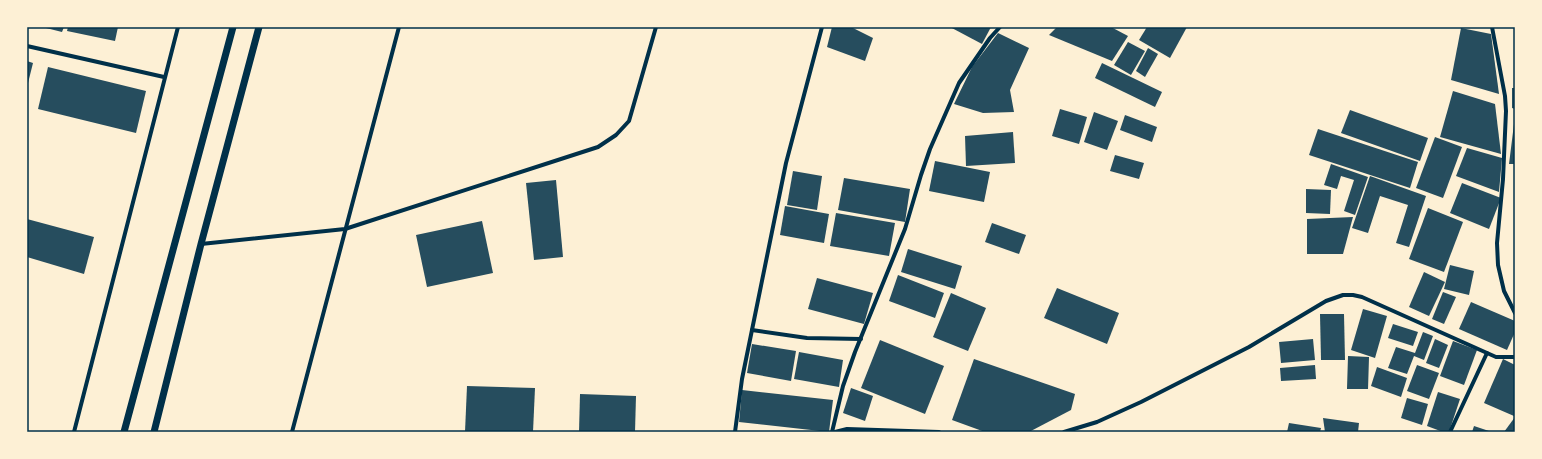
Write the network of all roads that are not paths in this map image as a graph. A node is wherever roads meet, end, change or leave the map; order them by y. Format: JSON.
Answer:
{"nodes":[{"id":1,"x":178,"y":27,"type":"edge"},
{"id":2,"x":233,"y":27,"type":"edge"},
{"id":3,"x":259,"y":27,"type":"edge"},
{"id":4,"x":398,"y":27,"type":"edge"},
{"id":5,"x":656,"y":27,"type":"edge"},
{"id":6,"x":822,"y":27,"type":"edge"},
{"id":7,"x":1000,"y":27,"type":"edge"},
{"id":8,"x":1492,"y":27,"type":"edge"},
{"id":9,"x":27,"y":46,"type":"edge"},
{"id":10,"x":164,"y":77,"type":"junction"},
{"id":11,"x":345,"y":229,"type":"junction"},
{"id":12,"x":201,"y":244,"type":"junction"},
{"id":13,"x":1515,"y":313,"type":"edge"},
{"id":14,"x":752,"y":330,"type":"junction"},
{"id":15,"x":861,"y":339,"type":"junction"},
{"id":16,"x":1487,"y":353,"type":"junction"},
{"id":17,"x":1515,"y":357,"type":"edge"},
{"id":18,"x":74,"y":432,"type":"edge"},
{"id":19,"x":124,"y":432,"type":"edge"},
{"id":20,"x":154,"y":432,"type":"edge"},
{"id":21,"x":292,"y":432,"type":"edge"},
{"id":22,"x":735,"y":432,"type":"edge"},
{"id":23,"x":833,"y":432,"type":"edge"},
{"id":24,"x":939,"y":432,"type":"edge"},
{"id":25,"x":1064,"y":432,"type":"edge"},
{"id":26,"x":1450,"y":432,"type":"edge"}],
"edges":[{"from":1,"to":10,"type":"street"},
{"from":2,"to":19,"type":"street"},
{"from":3,"to":12,"type":"street"},
{"from":4,"to":11,"type":"street"},
{"from":5,"to":11,"type":"street"},
{"from":6,"to":14,"type":"street"},
{"from":7,"to":15,"type":"street"},
{"from":8,"to":13,"type":"street"},
{"from":9,"to":10,"type":"street"},
{"from":10,"to":18,"type":"street"},
{"from":11,"to":12,"type":"street"},
{"from":11,"to":21,"type":"street"},
{"from":12,"to":20,"type":"street"},
{"from":14,"to":15,"type":"street"},
{"from":14,"to":22,"type":"street"},
{"from":15,"to":23,"type":"street"},
{"from":16,"to":17,"type":"street"},
{"from":16,"to":25,"type":"street"},
{"from":16,"to":26,"type":"street"},
{"from":23,"to":24,"type":"street"}]}
